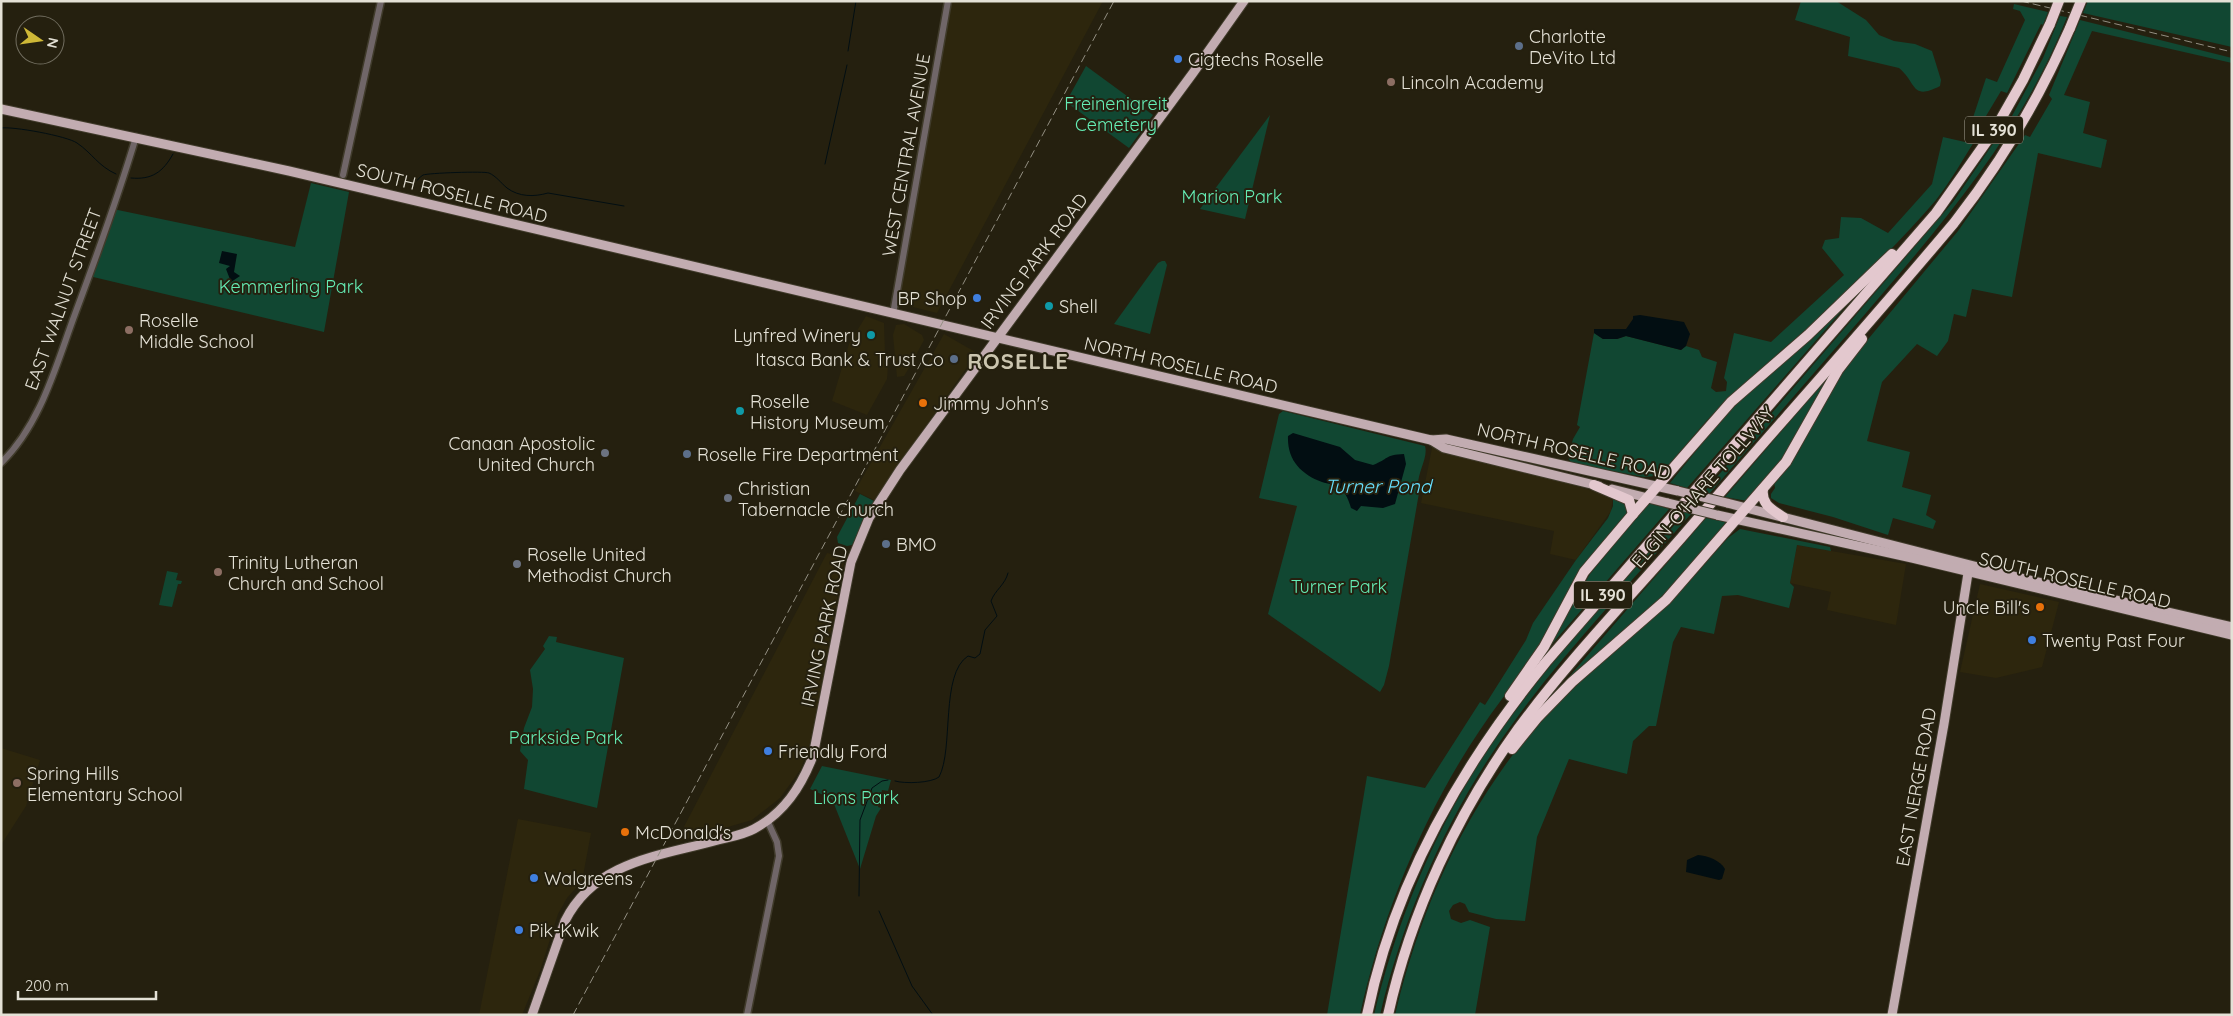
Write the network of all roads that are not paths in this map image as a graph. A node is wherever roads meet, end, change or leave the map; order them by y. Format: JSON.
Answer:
{"nodes":[{"id":1,"x":381,"y":1,"type":"edge"},
{"id":2,"x":948,"y":1,"type":"edge"},
{"id":3,"x":1244,"y":1,"type":"edge"},
{"id":4,"x":2059,"y":1,"type":"edge"},
{"id":5,"x":2081,"y":1,"type":"edge"},
{"id":6,"x":1,"y":109,"type":"edge"},
{"id":7,"x":136,"y":137,"type":"junction"},
{"id":8,"x":343,"y":175,"type":"dead end"},
{"id":9,"x":1923,"y":228,"type":"junction"},
{"id":10,"x":1904,"y":280,"type":"junction"},
{"id":11,"x":893,"y":314,"type":"junction"},
{"id":12,"x":996,"y":338,"type":"junction"},
{"id":13,"x":1431,"y":440,"type":"junction"},
{"id":14,"x":1,"y":463,"type":"edge"},
{"id":15,"x":1594,"y":485,"type":"junction"},
{"id":16,"x":1657,"y":486,"type":"junction"},
{"id":17,"x":1763,"y":489,"type":"junction"},
{"id":18,"x":1647,"y":498,"type":"junction"},
{"id":19,"x":1747,"y":508,"type":"junction"},
{"id":20,"x":1633,"y":514,"type":"junction"},
{"id":21,"x":1783,"y":517,"type":"junction"},
{"id":22,"x":1737,"y":520,"type":"junction"},
{"id":23,"x":1912,"y":554,"type":"junction"},
{"id":24,"x":1969,"y":568,"type":"junction"},
{"id":25,"x":2232,"y":627,"type":"edge"},
{"id":26,"x":2232,"y":635,"type":"edge"},
{"id":27,"x":1479,"y":750,"type":"junction"},
{"id":28,"x":1486,"y":777,"type":"junction"},
{"id":29,"x":767,"y":820,"type":"junction"},
{"id":30,"x":532,"y":1015,"type":"edge"},
{"id":31,"x":747,"y":1015,"type":"edge"},
{"id":32,"x":1367,"y":1015,"type":"edge"},
{"id":33,"x":1388,"y":1015,"type":"edge"},
{"id":34,"x":1892,"y":1015,"type":"edge"}],
"edges":[{"from":1,"to":8,"type":"street"},
{"from":2,"to":11,"type":"street","name":"WEST CENTRAL AVENUE"},
{"from":3,"to":12,"type":"main road","name":"IRVING PARK ROAD"},
{"from":4,"to":9,"type":"highway","name":"ELGIN-O'HARE TOLLWAY","number":"IL 390","bridge":true},
{"from":5,"to":10,"type":"highway","name":"ELGIN-O'HARE TOLLWAY","number":"IL 390","bridge":true},
{"from":6,"to":7,"type":"main road","name":"SOUTH ROSELLE ROAD"},
{"from":7,"to":11,"type":"main road","name":"SOUTH ROSELLE ROAD"},
{"from":7,"to":14,"type":"street","name":"EAST WALNUT STREET"},
{"from":9,"to":16,"type":"highway"},
{"from":9,"to":27,"type":"highway","name":"ELGIN-O'HARE TOLLWAY","number":"IL 390"},
{"from":10,"to":17,"type":"highway"},
{"from":10,"to":28,"type":"highway","name":"ELGIN-O'HARE TOLLWAY","number":"IL 390"},
{"from":11,"to":12,"type":"main road","name":"NORTH ROSELLE ROAD"},
{"from":12,"to":13,"type":"main road","name":"NORTH ROSELLE ROAD"},
{"from":12,"to":29,"type":"main road","name":"IRVING PARK ROAD"},
{"from":13,"to":15,"type":"main road","name":"NORTH ROSELLE ROAD"},
{"from":13,"to":16,"type":"main road","name":"NORTH ROSELLE ROAD"},
{"from":15,"to":18,"type":"main road","name":"NORTH ROSELLE ROAD"},
{"from":15,"to":20,"type":"highway"},
{"from":16,"to":18,"type":"highway"},
{"from":16,"to":19,"type":"main road","name":"NORTH ROSELLE ROAD","bridge":true},
{"from":17,"to":19,"type":"highway"},
{"from":17,"to":21,"type":"highway"},
{"from":18,"to":20,"type":"highway"},
{"from":18,"to":22,"type":"main road","name":"NORTH ROSELLE ROAD","bridge":true},
{"from":19,"to":21,"type":"main road","name":"NORTH ROSELLE ROAD"},
{"from":19,"to":22,"type":"highway"},
{"from":20,"to":27,"type":"highway"},
{"from":21,"to":23,"type":"main road","name":"NORTH ROSELLE ROAD"},
{"from":22,"to":23,"type":"main road","name":"NORTH ROSELLE ROAD"},
{"from":22,"to":28,"type":"highway"},
{"from":23,"to":24,"type":"main road","name":"SOUTH ROSELLE ROAD"},
{"from":24,"to":25,"type":"main road","name":"SOUTH ROSELLE ROAD"},
{"from":24,"to":26,"type":"main road","name":"SOUTH ROSELLE ROAD"},
{"from":24,"to":34,"type":"main road","name":"EAST NERGE ROAD"},
{"from":27,"to":32,"type":"highway","name":"ELGIN-O'HARE TOLLWAY","number":"IL 390"},
{"from":28,"to":33,"type":"highway","name":"ELGIN-O'HARE TOLLWAY","number":"IL 390"},
{"from":29,"to":30,"type":"main road","name":"IRVING PARK ROAD"},
{"from":29,"to":31,"type":"street"}]}
